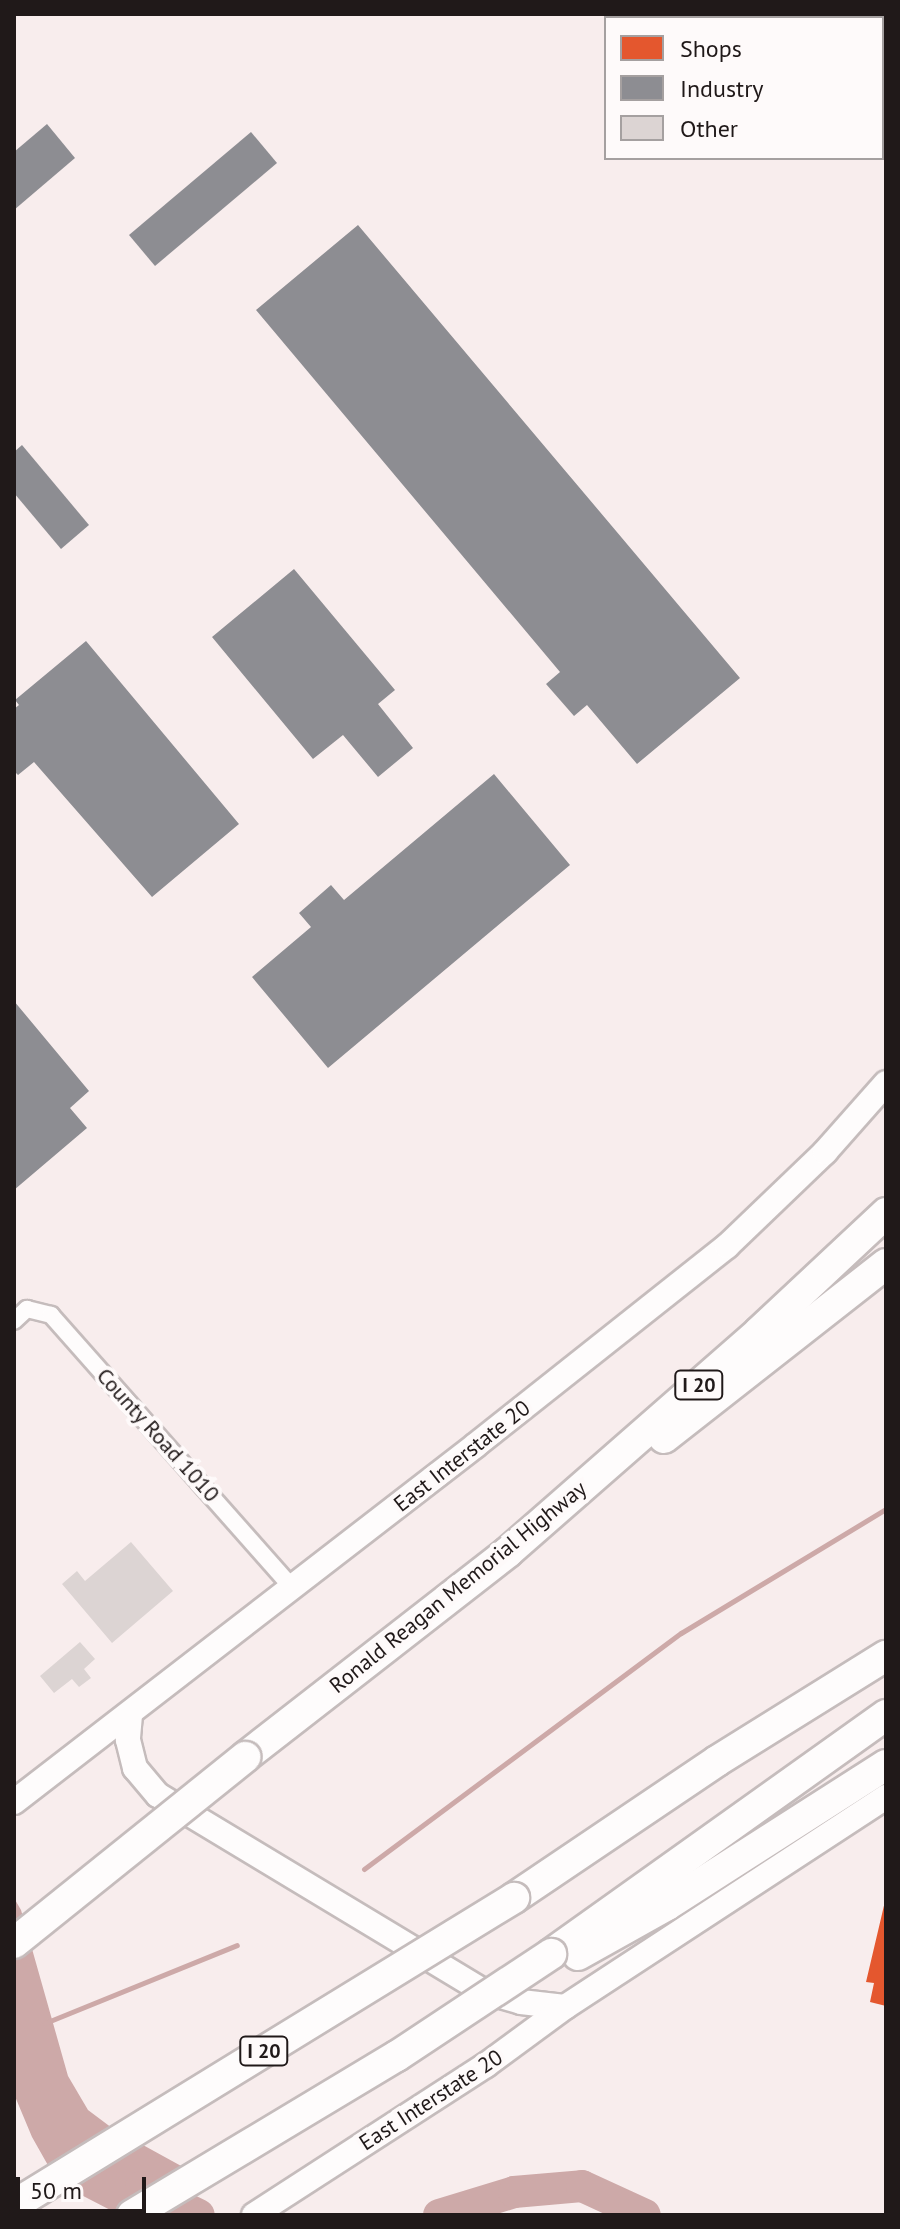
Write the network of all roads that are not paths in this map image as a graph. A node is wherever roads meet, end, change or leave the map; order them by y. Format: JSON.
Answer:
{"nodes":[{"id":1,"x":886,"y":1083,"type":"edge"},
{"id":2,"x":886,"y":1213,"type":"edge"},
{"id":3,"x":886,"y":1264,"type":"edge"},
{"id":4,"x":14,"y":1321,"type":"edge"},
{"id":5,"x":508,"y":1552,"type":"junction"},
{"id":6,"x":292,"y":1587,"type":"junction"},
{"id":7,"x":886,"y":1656,"type":"edge"},
{"id":8,"x":130,"y":1715,"type":"junction"},
{"id":9,"x":886,"y":1715,"type":"edge"},
{"id":10,"x":886,"y":1765,"type":"edge"},
{"id":11,"x":20,"y":1797,"type":"edge"},
{"id":12,"x":886,"y":1797,"type":"edge"},
{"id":13,"x":14,"y":1943,"type":"edge"},
{"id":14,"x":555,"y":1960,"type":"junction"},
{"id":15,"x":565,"y":2007,"type":"junction"},
{"id":16,"x":14,"y":2205,"type":"edge"},
{"id":17,"x":132,"y":2215,"type":"edge"},
{"id":18,"x":254,"y":2215,"type":"edge"}],
"edges":[{"from":1,"to":6,"type":"main road","name":"East Interstate 20"},
{"from":2,"to":5,"type":"highway","name":"Ronald Reagan Memorial Highway","number":"I 20"},
{"from":3,"to":5,"type":"highway"},
{"from":4,"to":6,"type":"street","name":"County Road 1010"},
{"from":5,"to":13,"type":"highway","name":"Ronald Reagan Memorial Highway","number":"I 20","bridge":true},
{"from":6,"to":8,"type":"main road","name":"East Interstate 20"},
{"from":7,"to":16,"type":"highway","number":"I 20","bridge":true},
{"from":8,"to":11,"type":"main road","name":"East Interstate 20"},
{"from":8,"to":15,"type":"main road"},
{"from":9,"to":14,"type":"highway"},
{"from":10,"to":14,"type":"highway"},
{"from":12,"to":15,"type":"main road","name":"East Interstate 20"},
{"from":14,"to":17,"type":"highway","bridge":true},
{"from":15,"to":18,"type":"main road","name":"East Interstate 20"}]}
